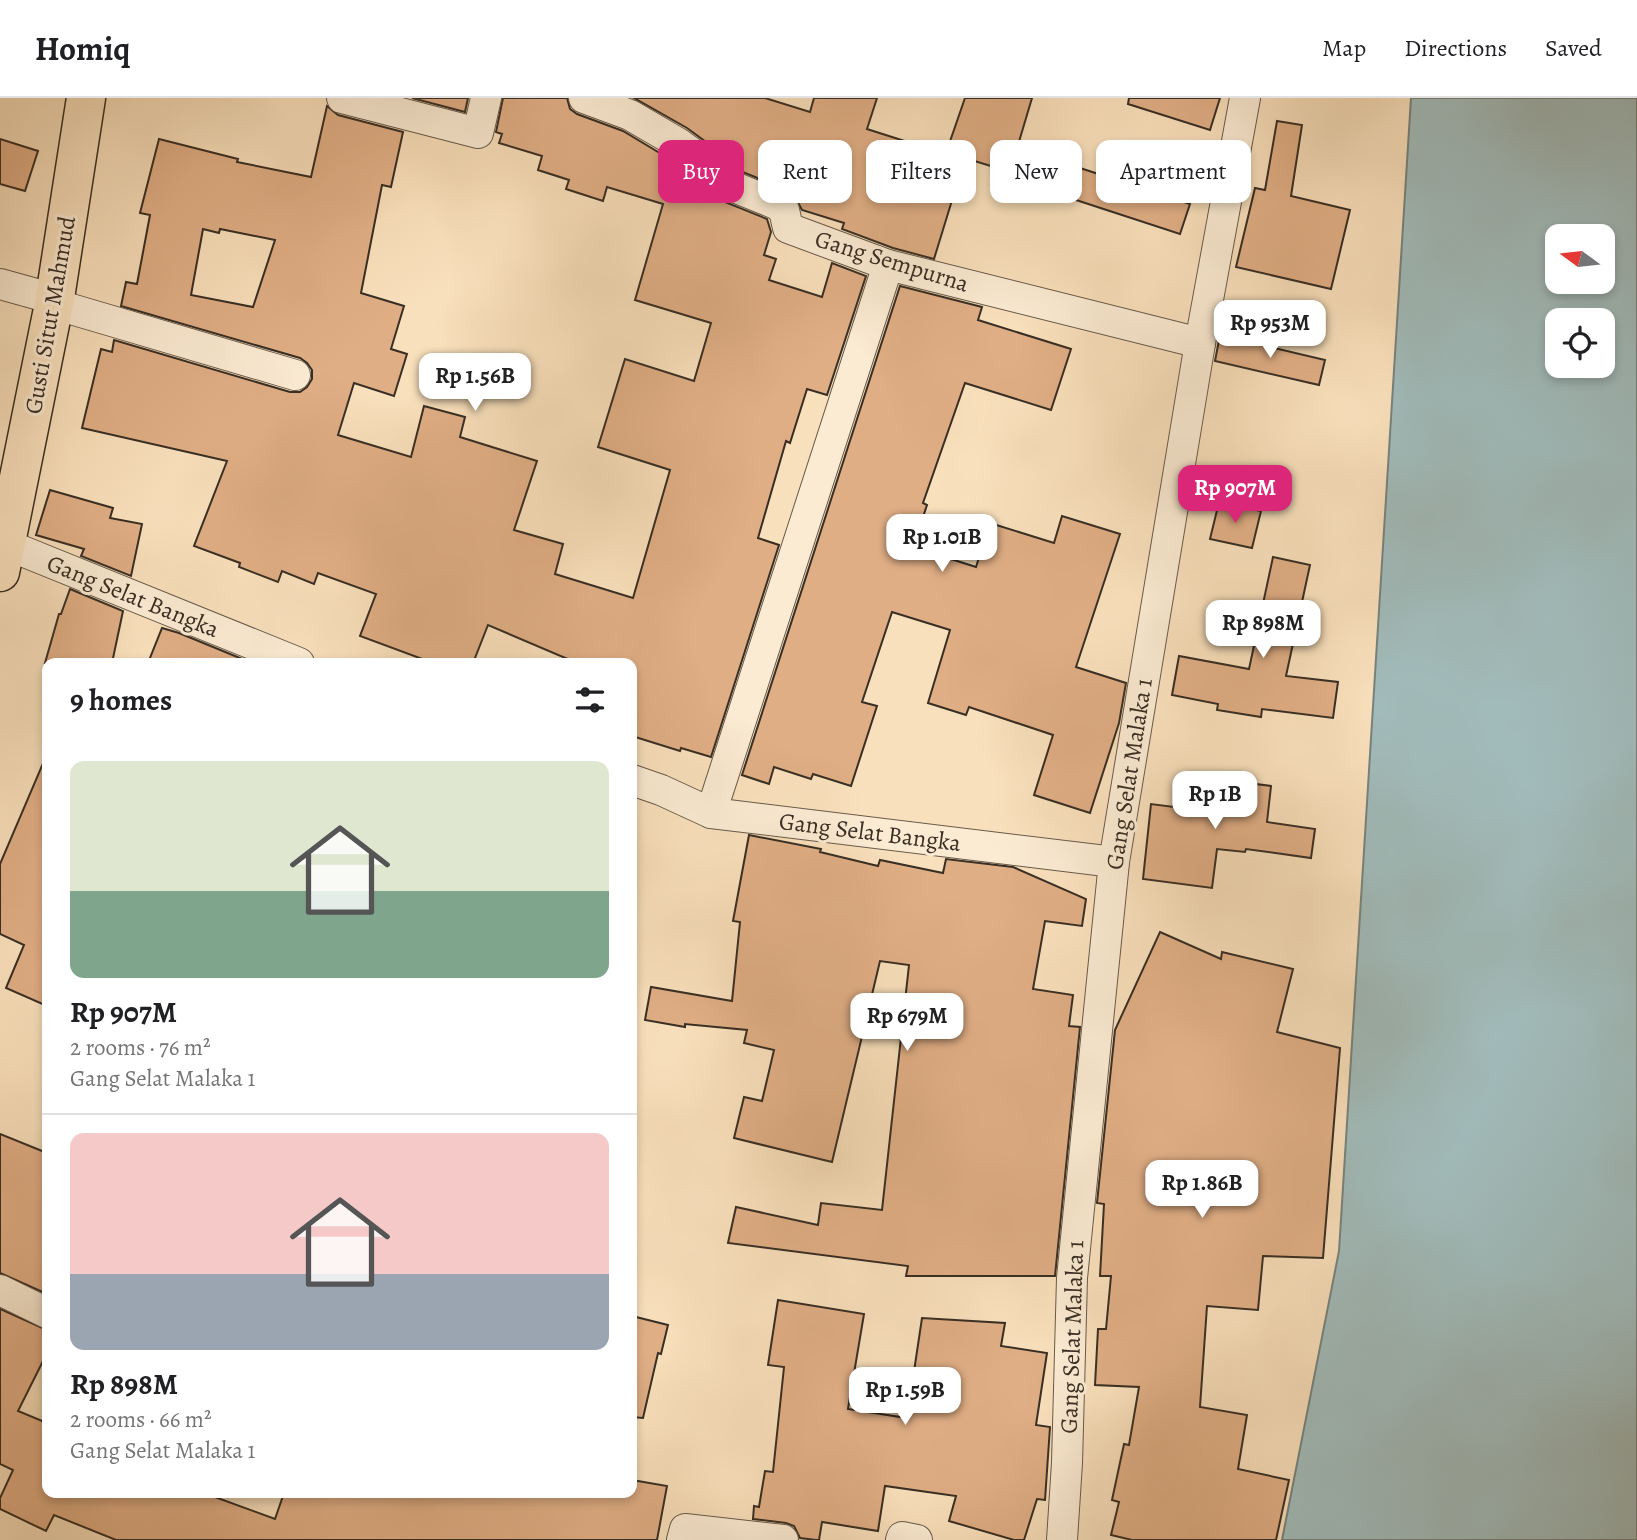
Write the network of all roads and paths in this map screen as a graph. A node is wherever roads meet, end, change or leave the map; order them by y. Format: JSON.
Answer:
{"nodes":[{"id":1,"x":86,"y":98,"type":"edge"},
{"id":2,"x":342,"y":98,"type":"edge"},
{"id":3,"x":486,"y":98,"type":"edge"},
{"id":4,"x":584,"y":98,"type":"edge"},
{"id":5,"x":1245,"y":98,"type":"edge"},
{"id":6,"x":888,"y":265,"type":"junction"},
{"id":7,"x":0,"y":284,"type":"edge"},
{"id":8,"x":54,"y":301,"type":"junction"},
{"id":9,"x":1200,"y":343,"type":"junction"},
{"id":10,"x":295,"y":375,"type":"dead end"},
{"id":11,"x":2,"y":553,"type":"edge"},
{"id":12,"x":286,"y":658,"type":"edge"},
{"id":13,"x":637,"y":782,"type":"edge"},
{"id":14,"x":711,"y":813,"type":"junction"},
{"id":15,"x":1114,"y":862,"type":"junction"},
{"id":16,"x":0,"y":1290,"type":"edge"},
{"id":17,"x":42,"y":1311,"type":"edge"},
{"id":18,"x":682,"y":1540,"type":"edge"},
{"id":19,"x":783,"y":1540,"type":"edge"},
{"id":20,"x":901,"y":1540,"type":"edge"},
{"id":21,"x":917,"y":1540,"type":"edge"},
{"id":22,"x":1062,"y":1540,"type":"edge"}],
"edges":[{"from":1,"to":8,"type":"highway","name":"Gusti Situt Mahmud"},
{"from":2,"to":3,"type":"street"},
{"from":4,"to":6,"type":"street","name":"Gang Sempurna"},
{"from":5,"to":9,"type":"street","name":"Gang Selat Malaka 1"},
{"from":6,"to":9,"type":"street","name":"Gang Sempurna"},
{"from":6,"to":14,"type":"street"},
{"from":7,"to":8,"type":"street"},
{"from":8,"to":10,"type":"street"},
{"from":8,"to":11,"type":"highway","name":"Gusti Situt Mahmud"},
{"from":9,"to":15,"type":"street","name":"Gang Selat Malaka 1"},
{"from":11,"to":12,"type":"street","name":"Gang Selat Bangka"},
{"from":13,"to":14,"type":"street","name":"Gang Selat Bangka"},
{"from":14,"to":15,"type":"street","name":"Gang Selat Bangka"},
{"from":15,"to":22,"type":"street","name":"Gang Selat Malaka 1"},
{"from":16,"to":17,"type":"street"},
{"from":18,"to":19,"type":"street"},
{"from":20,"to":21,"type":"street"}]}
